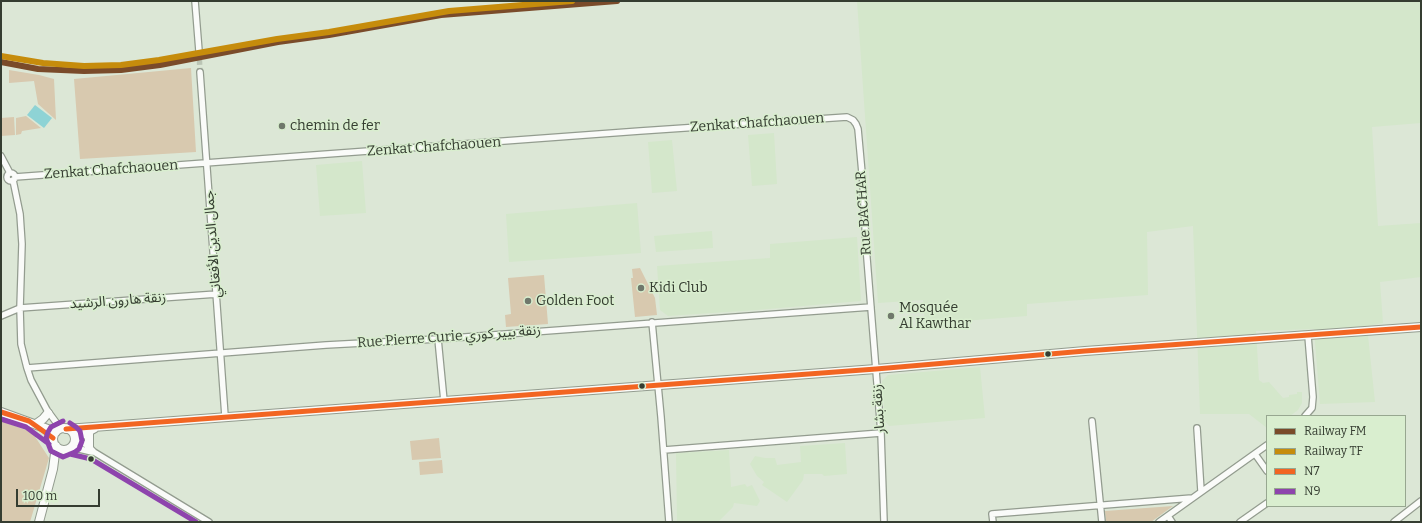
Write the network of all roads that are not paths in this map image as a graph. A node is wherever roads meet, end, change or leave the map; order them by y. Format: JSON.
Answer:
{"nodes":[{"id":1,"x":195,"y":1,"type":"edge"},
{"id":2,"x":199,"y":51,"type":"tunnel mouth"},
{"id":3,"x":200,"y":72,"type":"tunnel mouth"},
{"id":4,"x":853,"y":120,"type":"joint"},
{"id":5,"x":1,"y":156,"type":"edge"},
{"id":6,"x":207,"y":163,"type":"junction"},
{"id":7,"x":1,"y":175,"type":"edge"},
{"id":8,"x":11,"y":177,"type":"junction"},
{"id":9,"x":1,"y":182,"type":"edge"},
{"id":10,"x":217,"y":294,"type":"junction"},
{"id":11,"x":871,"y":307,"type":"junction"},
{"id":12,"x":20,"y":308,"type":"junction"},
{"id":13,"x":1,"y":316,"type":"edge"},
{"id":14,"x":652,"y":322,"type":"junction"},
{"id":15,"x":1421,"y":327,"type":"edge"},
{"id":16,"x":1308,"y":336,"type":"junction"},
{"id":17,"x":438,"y":339,"type":"junction"},
{"id":18,"x":221,"y":354,"type":"junction"},
{"id":19,"x":27,"y":368,"type":"junction"},
{"id":20,"x":876,"y":369,"type":"junction"},
{"id":21,"x":658,"y":385,"type":"junction"},
{"id":22,"x":444,"y":401,"type":"junction"},
{"id":23,"x":48,"y":411,"type":"junction"},
{"id":24,"x":1,"y":412,"type":"edge"},
{"id":25,"x":1306,"y":415,"type":"edge"},
{"id":26,"x":226,"y":416,"type":"junction"},
{"id":27,"x":1092,"y":421,"type":"dead end"},
{"id":28,"x":32,"y":423,"type":"junction"},
{"id":29,"x":98,"y":427,"type":"junction"},
{"id":30,"x":1197,"y":428,"type":"dead end"},
{"id":31,"x":89,"y":431,"type":"junction"},
{"id":32,"x":59,"y":432,"type":"junction"},
{"id":33,"x":881,"y":433,"type":"junction"},
{"id":34,"x":72,"y":444,"type":"junction"},
{"id":35,"x":56,"y":446,"type":"junction"},
{"id":36,"x":1266,"y":446,"type":"edge"},
{"id":37,"x":92,"y":450,"type":"junction"},
{"id":38,"x":664,"y":450,"type":"junction"},
{"id":39,"x":1255,"y":454,"type":"junction"},
{"id":40,"x":54,"y":469,"type":"junction"},
{"id":41,"x":1266,"y":470,"type":"edge"},
{"id":42,"x":1201,"y":492,"type":"junction"},
{"id":43,"x":1192,"y":498,"type":"junction"},
{"id":44,"x":1421,"y":501,"type":"edge"},
{"id":45,"x":1266,"y":504,"type":"edge"},
{"id":46,"x":1101,"y":505,"type":"junction"},
{"id":47,"x":1168,"y":516,"type":"junction"},
{"id":48,"x":39,"y":522,"type":"edge"},
{"id":49,"x":209,"y":522,"type":"edge"},
{"id":50,"x":669,"y":522,"type":"edge"},
{"id":51,"x":884,"y":522,"type":"edge"},
{"id":52,"x":993,"y":522,"type":"edge"},
{"id":53,"x":1102,"y":522,"type":"edge"},
{"id":54,"x":1159,"y":522,"type":"edge"},
{"id":55,"x":1172,"y":522,"type":"edge"},
{"id":56,"x":1240,"y":522,"type":"edge"},
{"id":57,"x":1394,"y":522,"type":"edge"}],
"edges":[{"from":1,"to":2,"type":"street"},
{"from":3,"to":6,"type":"street","name":"جمال الدين الأفغاني"},
{"from":4,"to":6,"type":"street","name":"Zenkat Chafchaouen"},
{"from":4,"to":11,"type":"street","name":"Rue BACHAR"},
{"from":5,"to":8,"type":"street"},
{"from":6,"to":8,"type":"street","name":"Zenkat Chafchaouen"},
{"from":6,"to":10,"type":"street","name":"جمال الدين الأفغاني"},
{"from":7,"to":8,"type":"street"},
{"from":8,"to":9,"type":"street"},
{"from":8,"to":12,"type":"street"},
{"from":10,"to":12,"type":"street","name":"زنقة هارون الرشيد"},
{"from":10,"to":18,"type":"street","name":"جمال الدين الأفغاني"},
{"from":11,"to":14,"type":"street","name":"Rue Pierre Curie زنقة بيير كوري"},
{"from":11,"to":20,"type":"street","name":"زنقة بشار"},
{"from":12,"to":13,"type":"street","name":"زنقة هارون الرشيد"},
{"from":12,"to":19,"type":"street"},
{"from":14,"to":17,"type":"street","name":"Rue Pierre Curie زنقة بيير كوري"},
{"from":14,"to":21,"type":"street"},
{"from":15,"to":16,"type":"main road"},
{"from":16,"to":20,"type":"main road"},
{"from":16,"to":25,"type":"street"},
{"from":17,"to":18,"type":"street","name":"Rue Pierre Curie زنقة بيير كوري"},
{"from":17,"to":22,"type":"street"},
{"from":18,"to":19,"type":"street","name":"Rue Pierre Curie زنقة بيير كوري"},
{"from":18,"to":26,"type":"street","name":"جمال الدين الأفغاني"},
{"from":19,"to":23,"type":"street"},
{"from":20,"to":21,"type":"main road"},
{"from":20,"to":33,"type":"street","name":"زنقة بشار"},
{"from":21,"to":22,"type":"main road"},
{"from":21,"to":38,"type":"street"},
{"from":22,"to":26,"type":"main road"},
{"from":23,"to":28,"type":"main road"},
{"from":23,"to":32,"type":"street"},
{"from":24,"to":28,"type":"main road"},
{"from":26,"to":29,"type":"main road"},
{"from":27,"to":46,"type":"street"},
{"from":28,"to":32,"type":"main road"},
{"from":29,"to":31,"type":"main road"},
{"from":29,"to":32,"type":"main road"},
{"from":30,"to":42,"type":"street"},
{"from":31,"to":34,"type":"main road"},
{"from":31,"to":37,"type":"main road"},
{"from":32,"to":34,"type":"main road"},
{"from":32,"to":35,"type":"main road"},
{"from":33,"to":38,"type":"street"},
{"from":33,"to":51,"type":"street","name":"زنقة بشار"},
{"from":34,"to":35,"type":"main road"},
{"from":34,"to":37,"type":"street"},
{"from":34,"to":40,"type":"main road"},
{"from":35,"to":40,"type":"main road"},
{"from":36,"to":39,"type":"street"},
{"from":37,"to":49,"type":"street"},
{"from":38,"to":50,"type":"street"},
{"from":39,"to":41,"type":"street"},
{"from":39,"to":42,"type":"street"},
{"from":40,"to":48,"type":"main road"},
{"from":42,"to":43,"type":"street"},
{"from":43,"to":46,"type":"street"},
{"from":43,"to":47,"type":"street"},
{"from":44,"to":57,"type":"street"},
{"from":45,"to":56,"type":"street"},
{"from":46,"to":52,"type":"street"},
{"from":46,"to":53,"type":"street"},
{"from":47,"to":54,"type":"street"},
{"from":47,"to":55,"type":"street"}]}
